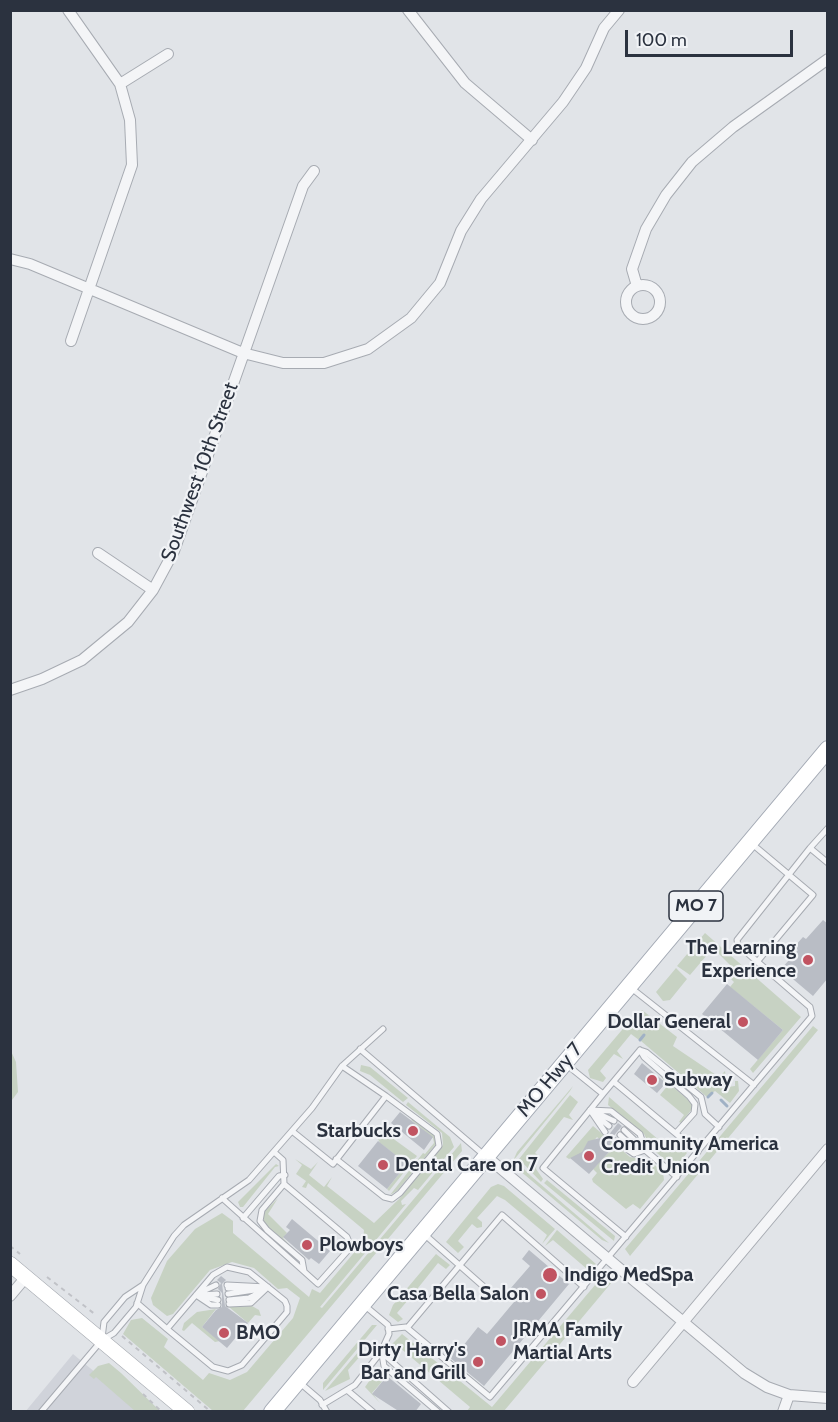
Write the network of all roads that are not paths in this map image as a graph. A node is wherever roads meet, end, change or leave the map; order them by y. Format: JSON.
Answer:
{"nodes":[{"id":1,"x":68,"y":10,"type":"edge"},
{"id":2,"x":408,"y":10,"type":"edge"},
{"id":3,"x":620,"y":10,"type":"edge"},
{"id":4,"x":168,"y":54,"type":"dead end"},
{"id":5,"x":828,"y":59,"type":"edge"},
{"id":6,"x":120,"y":84,"type":"junction"},
{"id":7,"x":532,"y":140,"type":"junction"},
{"id":8,"x":314,"y":171,"type":"dead end"},
{"id":9,"x":10,"y":259,"type":"edge"},
{"id":10,"x":637,"y":286,"type":"dead end"},
{"id":11,"x":89,"y":289,"type":"junction"},
{"id":12,"x":71,"y":341,"type":"dead end"},
{"id":13,"x":243,"y":353,"type":"junction"},
{"id":14,"x":98,"y":553,"type":"dead end"},
{"id":15,"x":153,"y":591,"type":"junction"},
{"id":16,"x":10,"y":690,"type":"edge"},
{"id":17,"x":827,"y":750,"type":"edge"},
{"id":18,"x":828,"y":828,"type":"edge"},
{"id":19,"x":750,"y":842,"type":"junction"},
{"id":20,"x":810,"y":848,"type":"junction"},
{"id":21,"x":828,"y":863,"type":"edge"},
{"id":22,"x":789,"y":875,"type":"junction"},
{"id":23,"x":757,"y":962,"type":"junction"},
{"id":24,"x":629,"y":986,"type":"junction"},
{"id":25,"x":383,"y":1029,"type":"dead end"},
{"id":26,"x":360,"y":1049,"type":"junction"},
{"id":27,"x":640,"y":1050,"type":"junction"},
{"id":28,"x":564,"y":1063,"type":"junction"},
{"id":29,"x":342,"y":1066,"type":"junction"},
{"id":30,"x":614,"y":1082,"type":"junction"},
{"id":31,"x":754,"y":1085,"type":"junction"},
{"id":32,"x":603,"y":1094,"type":"junction"},
{"id":33,"x":387,"y":1096,"type":"junction"},
{"id":34,"x":590,"y":1110,"type":"junction"},
{"id":35,"x":611,"y":1124,"type":"dead end"},
{"id":36,"x":720,"y":1127,"type":"junction"},
{"id":37,"x":624,"y":1130,"type":"dead end"},
{"id":38,"x":292,"y":1131,"type":"junction"},
{"id":39,"x":604,"y":1132,"type":"dead end"},
{"id":40,"x":676,"y":1133,"type":"junction"},
{"id":41,"x":620,"y":1135,"type":"dead end"},
{"id":42,"x":615,"y":1141,"type":"dead end"},
{"id":43,"x":828,"y":1149,"type":"edge"},
{"id":44,"x":645,"y":1150,"type":"junction"},
{"id":45,"x":274,"y":1152,"type":"junction"},
{"id":46,"x":698,"y":1152,"type":"junction"},
{"id":47,"x":487,"y":1157,"type":"junction"},
{"id":48,"x":336,"y":1160,"type":"junction"},
{"id":49,"x":285,"y":1175,"type":"junction"},
{"id":50,"x":677,"y":1177,"type":"junction"},
{"id":51,"x":284,"y":1184,"type":"junction"},
{"id":52,"x":222,"y":1198,"type":"junction"},
{"id":53,"x":243,"y":1218,"type":"junction"},
{"id":54,"x":423,"y":1233,"type":"junction"},
{"id":55,"x":626,"y":1237,"type":"junction"},
{"id":56,"x":608,"y":1259,"type":"junction"},
{"id":57,"x":10,"y":1264,"type":"edge"},
{"id":58,"x":460,"y":1264,"type":"junction"},
{"id":59,"x":305,"y":1272,"type":"junction"},
{"id":60,"x":26,"y":1277,"type":"junction"},
{"id":61,"x":143,"y":1285,"type":"junction"},
{"id":62,"x":483,"y":1286,"type":"dead end"},
{"id":63,"x":268,"y":1287,"type":"junction"},
{"id":64,"x":584,"y":1287,"type":"junction"},
{"id":65,"x":196,"y":1295,"type":"junction"},
{"id":66,"x":10,"y":1296,"type":"edge"},
{"id":67,"x":137,"y":1304,"type":"junction"},
{"id":68,"x":362,"y":1304,"type":"junction"},
{"id":69,"x":683,"y":1321,"type":"junction"},
{"id":70,"x":407,"y":1328,"type":"junction"},
{"id":71,"x":167,"y":1329,"type":"junction"},
{"id":72,"x":388,"y":1329,"type":"junction"},
{"id":73,"x":102,"y":1340,"type":"junction"},
{"id":74,"x":381,"y":1352,"type":"junction"},
{"id":75,"x":298,"y":1381,"type":"junction"},
{"id":76,"x":633,"y":1382,"type":"dead end"},
{"id":77,"x":347,"y":1390,"type":"junction"},
{"id":78,"x":789,"y":1395,"type":"junction"},
{"id":79,"x":828,"y":1398,"type":"edge"},
{"id":80,"x":322,"y":1405,"type":"junction"},
{"id":81,"x":41,"y":1412,"type":"edge"},
{"id":82,"x":187,"y":1412,"type":"edge"},
{"id":83,"x":272,"y":1412,"type":"edge"},
{"id":84,"x":327,"y":1412,"type":"edge"},
{"id":85,"x":373,"y":1412,"type":"edge"},
{"id":86,"x":438,"y":1412,"type":"edge"},
{"id":87,"x":449,"y":1412,"type":"edge"},
{"id":88,"x":783,"y":1412,"type":"edge"}],
"edges":[{"from":1,"to":6,"type":"street"},
{"from":2,"to":7,"type":"street"},
{"from":3,"to":7,"type":"street"},
{"from":4,"to":6,"type":"street"},
{"from":5,"to":10,"type":"street"},
{"from":6,"to":11,"type":"street"},
{"from":7,"to":13,"type":"street"},
{"from":8,"to":13,"type":"street","name":"Southwest 10th Street"},
{"from":9,"to":11,"type":"street"},
{"from":11,"to":12,"type":"street"},
{"from":11,"to":13,"type":"street"},
{"from":13,"to":15,"type":"street","name":"Southwest 10th Street"},
{"from":14,"to":15,"type":"street"},
{"from":15,"to":16,"type":"street","name":"Southwest 10th Street"},
{"from":17,"to":19,"type":"main road","name":"MO Hwy 7","number":"MO 7"},
{"from":18,"to":20,"type":"lane"},
{"from":19,"to":22,"type":"lane"},
{"from":19,"to":24,"type":"main road","name":"MO Hwy 7","number":"MO 7"},
{"from":20,"to":21,"type":"lane"},
{"from":20,"to":22,"type":"lane"},
{"from":22,"to":23,"type":"lane"},
{"from":22,"to":23,"type":"lane"},
{"from":23,"to":31,"type":"lane"},
{"from":24,"to":28,"type":"main road","name":"MO Hwy 7","number":"MO 7"},
{"from":24,"to":31,"type":"lane"},
{"from":25,"to":26,"type":"lane"},
{"from":26,"to":29,"type":"lane"},
{"from":26,"to":47,"type":"lane"},
{"from":27,"to":30,"type":"lane"},
{"from":27,"to":36,"type":"lane"},
{"from":27,"to":40,"type":"lane"},
{"from":28,"to":32,"type":"lane"},
{"from":28,"to":47,"type":"main road","name":"MO Hwy 7","number":"MO 7"},
{"from":29,"to":33,"type":"lane"},
{"from":29,"to":38,"type":"lane"},
{"from":30,"to":32,"type":"lane"},
{"from":30,"to":40,"type":"lane"},
{"from":31,"to":36,"type":"lane"},
{"from":32,"to":34,"type":"lane"},
{"from":33,"to":48,"type":"lane"},
{"from":33,"to":48,"type":"lane"},
{"from":34,"to":35,"type":"lane"},
{"from":34,"to":39,"type":"lane"},
{"from":34,"to":44,"type":"lane"},
{"from":34,"to":55,"type":"lane"},
{"from":36,"to":46,"type":"lane"},
{"from":37,"to":44,"type":"lane"},
{"from":38,"to":45,"type":"lane"},
{"from":38,"to":48,"type":"lane"},
{"from":40,"to":46,"type":"lane"},
{"from":41,"to":44,"type":"lane"},
{"from":42,"to":44,"type":"lane"},
{"from":43,"to":69,"type":"street"},
{"from":44,"to":50,"type":"lane"},
{"from":45,"to":49,"type":"lane"},
{"from":45,"to":52,"type":"lane"},
{"from":46,"to":50,"type":"lane"},
{"from":47,"to":54,"type":"main road","name":"MO Hwy 7","number":"MO 7"},
{"from":47,"to":56,"type":"street"},
{"from":49,"to":51,"type":"lane"},
{"from":49,"to":53,"type":"lane"},
{"from":50,"to":55,"type":"lane"},
{"from":51,"to":59,"type":"lane"},
{"from":51,"to":59,"type":"lane"},
{"from":52,"to":53,"type":"lane"},
{"from":52,"to":61,"type":"lane"},
{"from":53,"to":59,"type":"lane"},
{"from":54,"to":58,"type":"lane"},
{"from":54,"to":68,"type":"main road","name":"MO Hwy 7","number":"MO 7"},
{"from":55,"to":56,"type":"lane"},
{"from":56,"to":64,"type":"lane"},
{"from":56,"to":69,"type":"street"},
{"from":57,"to":60,"type":"main road"},
{"from":58,"to":62,"type":"lane"},
{"from":58,"to":64,"type":"lane"},
{"from":58,"to":70,"type":"lane"},
{"from":60,"to":66,"type":"street"},
{"from":60,"to":73,"type":"main road"},
{"from":61,"to":67,"type":"lane"},
{"from":61,"to":73,"type":"lane"},
{"from":63,"to":63,"type":"lane"},
{"from":63,"to":65,"type":"lane"},
{"from":63,"to":71,"type":"lane"},
{"from":64,"to":70,"type":"lane"},
{"from":65,"to":65,"type":"lane"},
{"from":65,"to":71,"type":"lane"},
{"from":67,"to":71,"type":"lane"},
{"from":67,"to":73,"type":"lane"},
{"from":68,"to":72,"type":"lane"},
{"from":68,"to":75,"type":"main road","name":"MO Hwy 7","number":"MO 7"},
{"from":69,"to":76,"type":"street"},
{"from":69,"to":78,"type":"street"},
{"from":70,"to":72,"type":"lane"},
{"from":72,"to":74,"type":"lane"},
{"from":73,"to":81,"type":"lane"},
{"from":73,"to":82,"type":"main road"},
{"from":74,"to":77,"type":"lane"},
{"from":74,"to":86,"type":"lane"},
{"from":74,"to":87,"type":"lane"},
{"from":75,"to":80,"type":"lane"},
{"from":75,"to":83,"type":"main road","name":"MO Hwy 7","number":"MO 7"},
{"from":77,"to":80,"type":"lane"},
{"from":77,"to":85,"type":"lane"},
{"from":78,"to":79,"type":"street"},
{"from":78,"to":88,"type":"street"},
{"from":80,"to":84,"type":"lane"}]}
